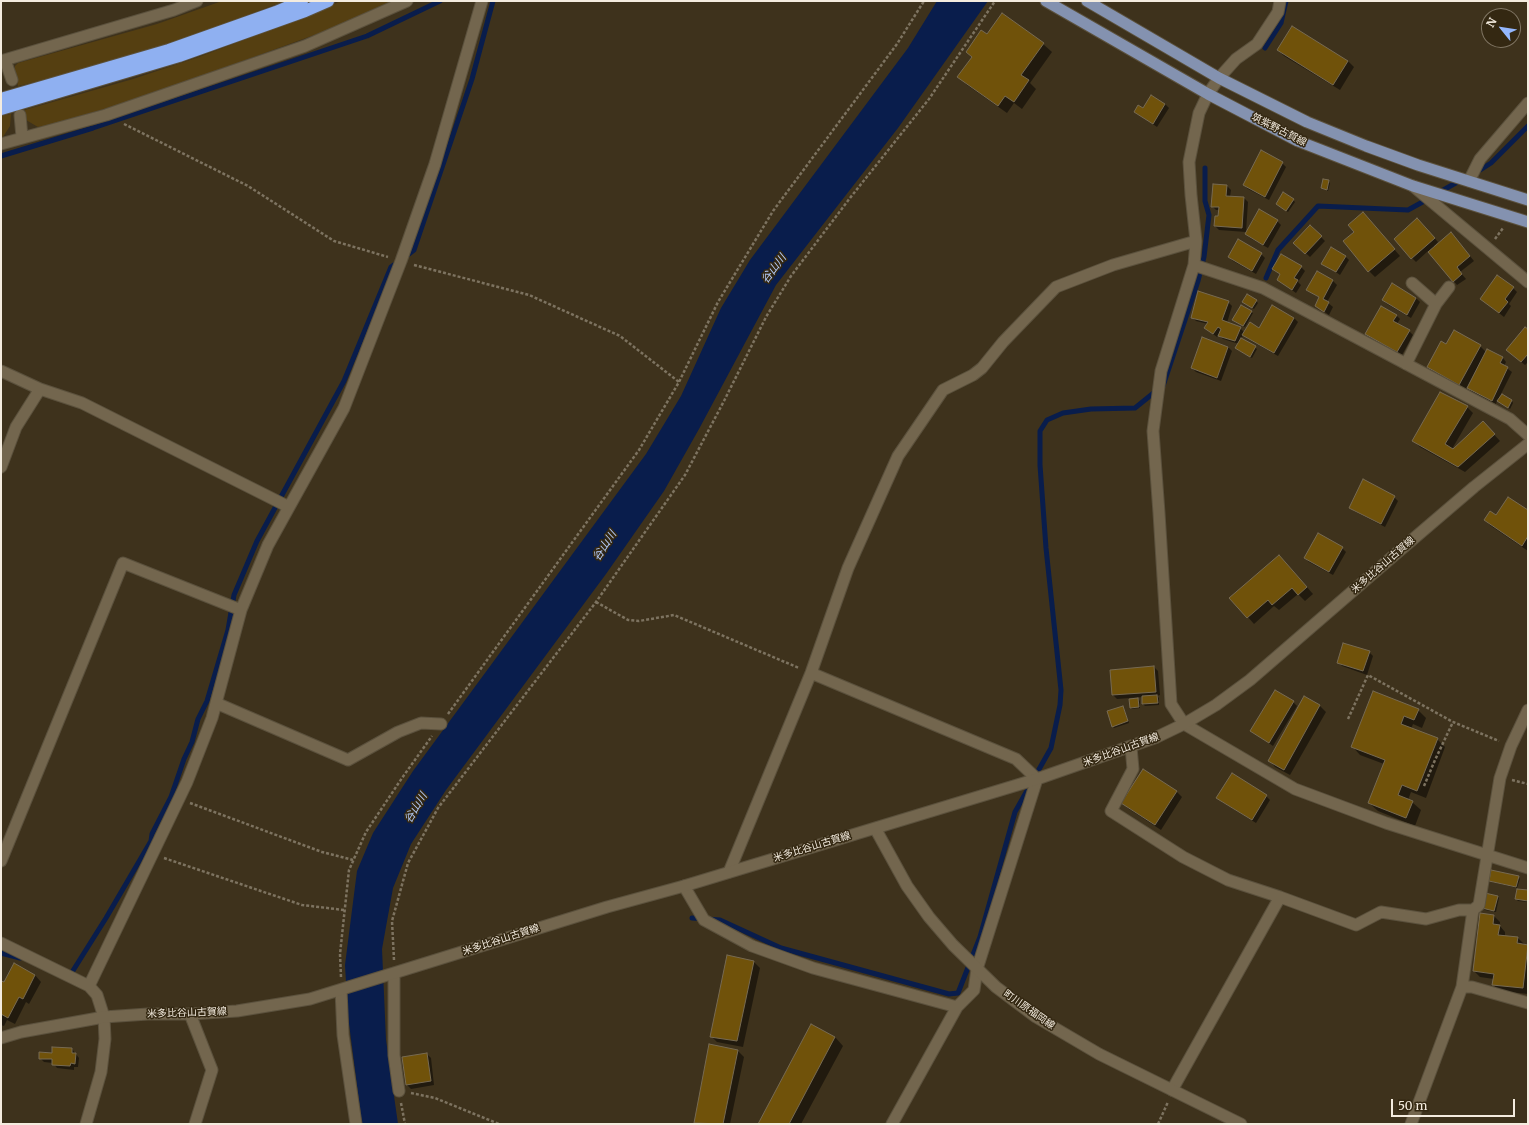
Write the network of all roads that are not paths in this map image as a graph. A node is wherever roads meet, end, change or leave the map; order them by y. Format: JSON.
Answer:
{"nodes":[{"id":1,"x":197,"y":1,"type":"edge"},
{"id":2,"x":302,"y":1,"type":"edge"},
{"id":3,"x":328,"y":1,"type":"edge"},
{"id":4,"x":407,"y":1,"type":"edge"},
{"id":5,"x":482,"y":1,"type":"edge"},
{"id":6,"x":1046,"y":1,"type":"edge"},
{"id":7,"x":1087,"y":1,"type":"edge"},
{"id":8,"x":1280,"y":1,"type":"edge"},
{"id":9,"x":3,"y":60,"type":"edge"},
{"id":10,"x":1219,"y":78,"type":"junction"},
{"id":11,"x":12,"y":80,"type":"dead end"},
{"id":12,"x":1208,"y":94,"type":"junction"},
{"id":13,"x":1,"y":99,"type":"edge"},
{"id":14,"x":1528,"y":103,"type":"edge"},
{"id":15,"x":1,"y":109,"type":"edge"},
{"id":16,"x":20,"y":115,"type":"dead end"},
{"id":17,"x":22,"y":137,"type":"junction"},
{"id":18,"x":1,"y":144,"type":"edge"},
{"id":19,"x":1469,"y":181,"type":"junction"},
{"id":20,"x":1412,"y":186,"type":"junction"},
{"id":21,"x":1528,"y":200,"type":"edge"},
{"id":22,"x":1528,"y":222,"type":"edge"},
{"id":23,"x":1196,"y":241,"type":"junction"},
{"id":24,"x":1194,"y":265,"type":"junction"},
{"id":25,"x":1528,"y":282,"type":"edge"},
{"id":26,"x":1412,"y":283,"type":"dead end"},
{"id":27,"x":1449,"y":287,"type":"dead end"},
{"id":28,"x":1436,"y":304,"type":"junction"},
{"id":29,"x":1406,"y":364,"type":"junction"},
{"id":30,"x":1,"y":371,"type":"edge"},
{"id":31,"x":40,"y":389,"type":"junction"},
{"id":32,"x":1528,"y":435,"type":"edge"},
{"id":33,"x":1528,"y":444,"type":"edge"},
{"id":34,"x":1,"y":467,"type":"edge"},
{"id":35,"x":288,"y":507,"type":"junction"},
{"id":36,"x":241,"y":610,"type":"junction"},
{"id":37,"x":811,"y":673,"type":"junction"},
{"id":38,"x":216,"y":703,"type":"junction"},
{"id":39,"x":1528,"y":710,"type":"edge"},
{"id":40,"x":441,"y":724,"type":"road end"},
{"id":41,"x":1184,"y":724,"type":"junction"},
{"id":42,"x":1131,"y":747,"type":"junction"},
{"id":43,"x":1037,"y":779,"type":"junction"},
{"id":44,"x":875,"y":828,"type":"junction"},
{"id":45,"x":1486,"y":855,"type":"junction"},
{"id":46,"x":1,"y":861,"type":"edge"},
{"id":47,"x":1528,"y":868,"type":"edge"},
{"id":48,"x":729,"y":872,"type":"junction"},
{"id":49,"x":684,"y":886,"type":"junction"},
{"id":50,"x":1280,"y":896,"type":"junction"},
{"id":51,"x":1473,"y":910,"type":"junction"},
{"id":52,"x":1,"y":943,"type":"edge"},
{"id":53,"x":978,"y":969,"type":"junction"},
{"id":54,"x":394,"y":974,"type":"junction"},
{"id":55,"x":88,"y":986,"type":"junction"},
{"id":56,"x":1462,"y":987,"type":"junction"},
{"id":57,"x":343,"y":990,"type":"junction"},
{"id":58,"x":1528,"y":1003,"type":"edge"},
{"id":59,"x":957,"y":1007,"type":"junction"},
{"id":60,"x":190,"y":1014,"type":"junction"},
{"id":61,"x":104,"y":1017,"type":"junction"},
{"id":62,"x":1,"y":1038,"type":"edge"},
{"id":63,"x":1172,"y":1090,"type":"junction"},
{"id":64,"x":399,"y":1091,"type":"road end"},
{"id":65,"x":86,"y":1124,"type":"edge"},
{"id":66,"x":195,"y":1124,"type":"edge"},
{"id":67,"x":356,"y":1124,"type":"edge"},
{"id":68,"x":892,"y":1124,"type":"edge"},
{"id":69,"x":1241,"y":1124,"type":"edge"},
{"id":70,"x":1411,"y":1124,"type":"edge"}],
"edges":[{"from":1,"to":9,"type":"street"},
{"from":2,"to":13,"type":"highway"},
{"from":3,"to":15,"type":"highway"},
{"from":4,"to":17,"type":"street"},
{"from":5,"to":35,"type":"street"},
{"from":6,"to":12,"type":"main road","name":"筑紫野古賀線"},
{"from":7,"to":10,"type":"main road","name":"筑紫野古賀線"},
{"from":8,"to":10,"type":"street"},
{"from":9,"to":11,"type":"street"},
{"from":10,"to":12,"type":"street"},
{"from":10,"to":19,"type":"main road","name":"筑紫野古賀線"},
{"from":12,"to":20,"type":"main road","name":"筑紫野古賀線"},
{"from":12,"to":23,"type":"street"},
{"from":14,"to":19,"type":"street"},
{"from":16,"to":17,"type":"street"},
{"from":17,"to":18,"type":"street"},
{"from":19,"to":21,"type":"main road","name":"筑紫野古賀線"},
{"from":20,"to":22,"type":"main road","name":"筑紫野古賀線"},
{"from":20,"to":25,"type":"street"},
{"from":23,"to":24,"type":"street"},
{"from":23,"to":37,"type":"street"},
{"from":24,"to":29,"type":"street"},
{"from":24,"to":41,"type":"street"},
{"from":26,"to":28,"type":"street"},
{"from":27,"to":28,"type":"street"},
{"from":28,"to":29,"type":"street"},
{"from":29,"to":32,"type":"street"},
{"from":30,"to":31,"type":"street"},
{"from":31,"to":34,"type":"street"},
{"from":31,"to":35,"type":"street"},
{"from":33,"to":41,"type":"street","name":"米多比谷山古賀線"},
{"from":35,"to":36,"type":"street"},
{"from":36,"to":38,"type":"street"},
{"from":36,"to":46,"type":"street"},
{"from":37,"to":43,"type":"street"},
{"from":37,"to":48,"type":"street"},
{"from":38,"to":40,"type":"street"},
{"from":38,"to":55,"type":"street"},
{"from":39,"to":45,"type":"street"},
{"from":41,"to":42,"type":"street","name":"米多比谷山古賀線"},
{"from":41,"to":45,"type":"street"},
{"from":42,"to":43,"type":"street","name":"米多比谷山古賀線"},
{"from":42,"to":50,"type":"street"},
{"from":43,"to":44,"type":"street","name":"米多比谷山古賀線"},
{"from":43,"to":53,"type":"street"},
{"from":44,"to":48,"type":"street","name":"米多比谷山古賀線"},
{"from":44,"to":53,"type":"street","name":"町川原福岡線"},
{"from":45,"to":47,"type":"street"},
{"from":45,"to":51,"type":"street"},
{"from":48,"to":49,"type":"street","name":"米多比谷山古賀線"},
{"from":49,"to":54,"type":"street","name":"米多比谷山古賀線"},
{"from":49,"to":59,"type":"street"},
{"from":50,"to":51,"type":"street"},
{"from":50,"to":63,"type":"street"},
{"from":51,"to":56,"type":"street"},
{"from":52,"to":55,"type":"street"},
{"from":53,"to":59,"type":"street"},
{"from":53,"to":63,"type":"street","name":"町川原福岡線"},
{"from":54,"to":57,"type":"street","name":"米多比谷山古賀線"},
{"from":54,"to":64,"type":"street"},
{"from":55,"to":61,"type":"street"},
{"from":56,"to":58,"type":"street"},
{"from":56,"to":70,"type":"street"},
{"from":57,"to":60,"type":"street","name":"米多比谷山古賀線"},
{"from":57,"to":67,"type":"street"},
{"from":59,"to":68,"type":"street"},
{"from":60,"to":61,"type":"street","name":"米多比谷山古賀線"},
{"from":60,"to":66,"type":"street"},
{"from":61,"to":62,"type":"street","name":"米多比谷山古賀線"},
{"from":61,"to":65,"type":"street"},
{"from":63,"to":69,"type":"street","name":"町川原福岡線"}]}
